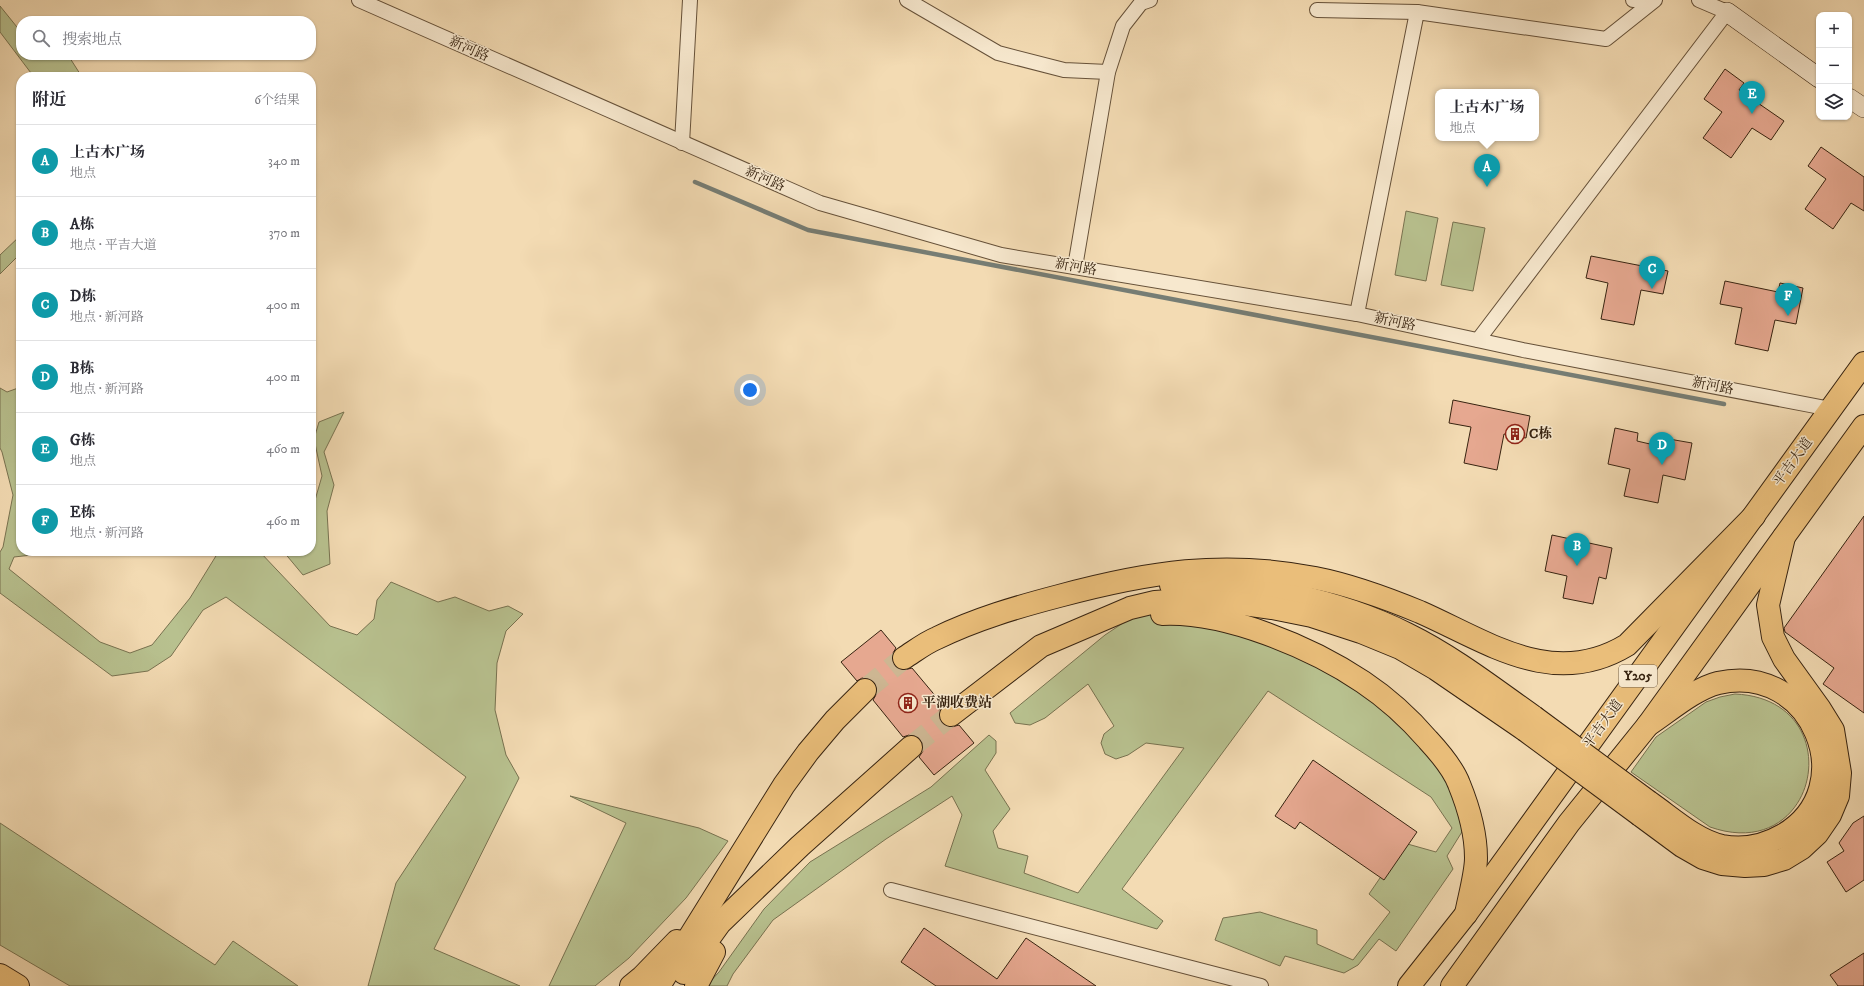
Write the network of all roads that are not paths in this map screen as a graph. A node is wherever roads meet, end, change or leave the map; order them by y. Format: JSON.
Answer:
{"nodes":[{"id":1,"x":359,"y":0,"type":"edge"},
{"id":2,"x":690,"y":0,"type":"edge"},
{"id":3,"x":907,"y":0,"type":"edge"},
{"id":4,"x":1150,"y":0,"type":"edge"},
{"id":5,"x":1633,"y":0,"type":"edge"},
{"id":6,"x":1648,"y":0,"type":"edge"},
{"id":7,"x":1655,"y":0,"type":"edge"},
{"id":8,"x":1699,"y":0,"type":"edge"},
{"id":9,"x":1317,"y":10,"type":"dead end"},
{"id":10,"x":1417,"y":12,"type":"junction"},
{"id":11,"x":1727,"y":12,"type":"junction"},
{"id":12,"x":1108,"y":72,"type":"junction"},
{"id":13,"x":1816,"y":76,"type":"edge"},
{"id":14,"x":1852,"y":100,"type":"edge"},
{"id":15,"x":1864,"y":108,"type":"edge"},
{"id":16,"x":682,"y":143,"type":"junction"},
{"id":17,"x":1075,"y":267,"type":"junction"},
{"id":18,"x":1357,"y":314,"type":"junction"},
{"id":19,"x":1478,"y":340,"type":"junction"},
{"id":20,"x":1864,"y":363,"type":"edge"},
{"id":21,"x":1831,"y":409,"type":"junction"},
{"id":22,"x":1864,"y":426,"type":"edge"},
{"id":23,"x":1754,"y":516,"type":"junction"},
{"id":24,"x":1784,"y":537,"type":"junction"},
{"id":25,"x":1013,"y":608,"type":"junction"},
{"id":26,"x":1042,"y":646,"type":"junction"},
{"id":27,"x":904,"y":658,"type":"tunnel mouth"},
{"id":28,"x":865,"y":690,"type":"tunnel mouth"},
{"id":29,"x":951,"y":715,"type":"tunnel mouth"},
{"id":30,"x":1530,"y":723,"type":"junction"},
{"id":31,"x":1648,"y":725,"type":"junction"},
{"id":32,"x":911,"y":747,"type":"tunnel mouth"},
{"id":33,"x":1645,"y":808,"type":"junction"},
{"id":34,"x":763,"y":821,"type":"junction"},
{"id":35,"x":800,"y":846,"type":"junction"},
{"id":36,"x":891,"y":890,"type":"dead end"},
{"id":37,"x":1466,"y":914,"type":"junction"},
{"id":38,"x":0,"y":975,"type":"edge"},
{"id":39,"x":18,"y":986,"type":"edge"},
{"id":40,"x":631,"y":986,"type":"edge"},
{"id":41,"x":660,"y":986,"type":"edge"},
{"id":42,"x":675,"y":986,"type":"edge"},
{"id":43,"x":696,"y":986,"type":"edge"},
{"id":44,"x":1261,"y":986,"type":"edge"},
{"id":45,"x":1409,"y":986,"type":"edge"},
{"id":46,"x":1452,"y":986,"type":"edge"}],
"edges":[{"from":1,"to":16,"type":"street","name":"新河路"},
{"from":2,"to":16,"type":"street"},
{"from":3,"to":12,"type":"street"},
{"from":4,"to":12,"type":"street"},
{"from":5,"to":6,"type":"street"},
{"from":7,"to":10,"type":"street"},
{"from":8,"to":11,"type":"street"},
{"from":9,"to":10,"type":"street"},
{"from":10,"to":18,"type":"street"},
{"from":11,"to":13,"type":"street"},
{"from":11,"to":19,"type":"street"},
{"from":12,"to":17,"type":"street"},
{"from":14,"to":15,"type":"street"},
{"from":16,"to":17,"type":"street","name":"新河路"},
{"from":17,"to":18,"type":"street","name":"新河路"},
{"from":18,"to":19,"type":"street","name":"新河路"},
{"from":19,"to":21,"type":"street","name":"新河路"},
{"from":20,"to":21,"type":"main road","name":"平吉大道","number":"Y205"},
{"from":21,"to":23,"type":"main road","name":"平吉大道","number":"Y205"},
{"from":22,"to":24,"type":"main road","number":"Y205"},
{"from":23,"to":25,"type":"main road"},
{"from":23,"to":37,"type":"main road","name":"平吉大道","number":"Y205"},
{"from":24,"to":31,"type":"main road","number":"Y205"},
{"from":24,"to":33,"type":"main road"},
{"from":25,"to":27,"type":"main road"},
{"from":25,"to":30,"type":"main road"},
{"from":26,"to":29,"type":"main road"},
{"from":26,"to":30,"type":"main road"},
{"from":26,"to":37,"type":"main road"},
{"from":28,"to":34,"type":"main road"},
{"from":30,"to":33,"type":"main road","bridge":true},
{"from":31,"to":33,"type":"main road"},
{"from":31,"to":46,"type":"main road","number":"Y205"},
{"from":32,"to":35,"type":"main road"},
{"from":34,"to":40,"type":"main road"},
{"from":34,"to":41,"type":"main road"},
{"from":35,"to":42,"type":"main road"},
{"from":35,"to":43,"type":"main road"},
{"from":36,"to":44,"type":"street"},
{"from":37,"to":45,"type":"main road","name":"平吉大道","number":"Y205"},
{"from":38,"to":39,"type":"main road"}]}
